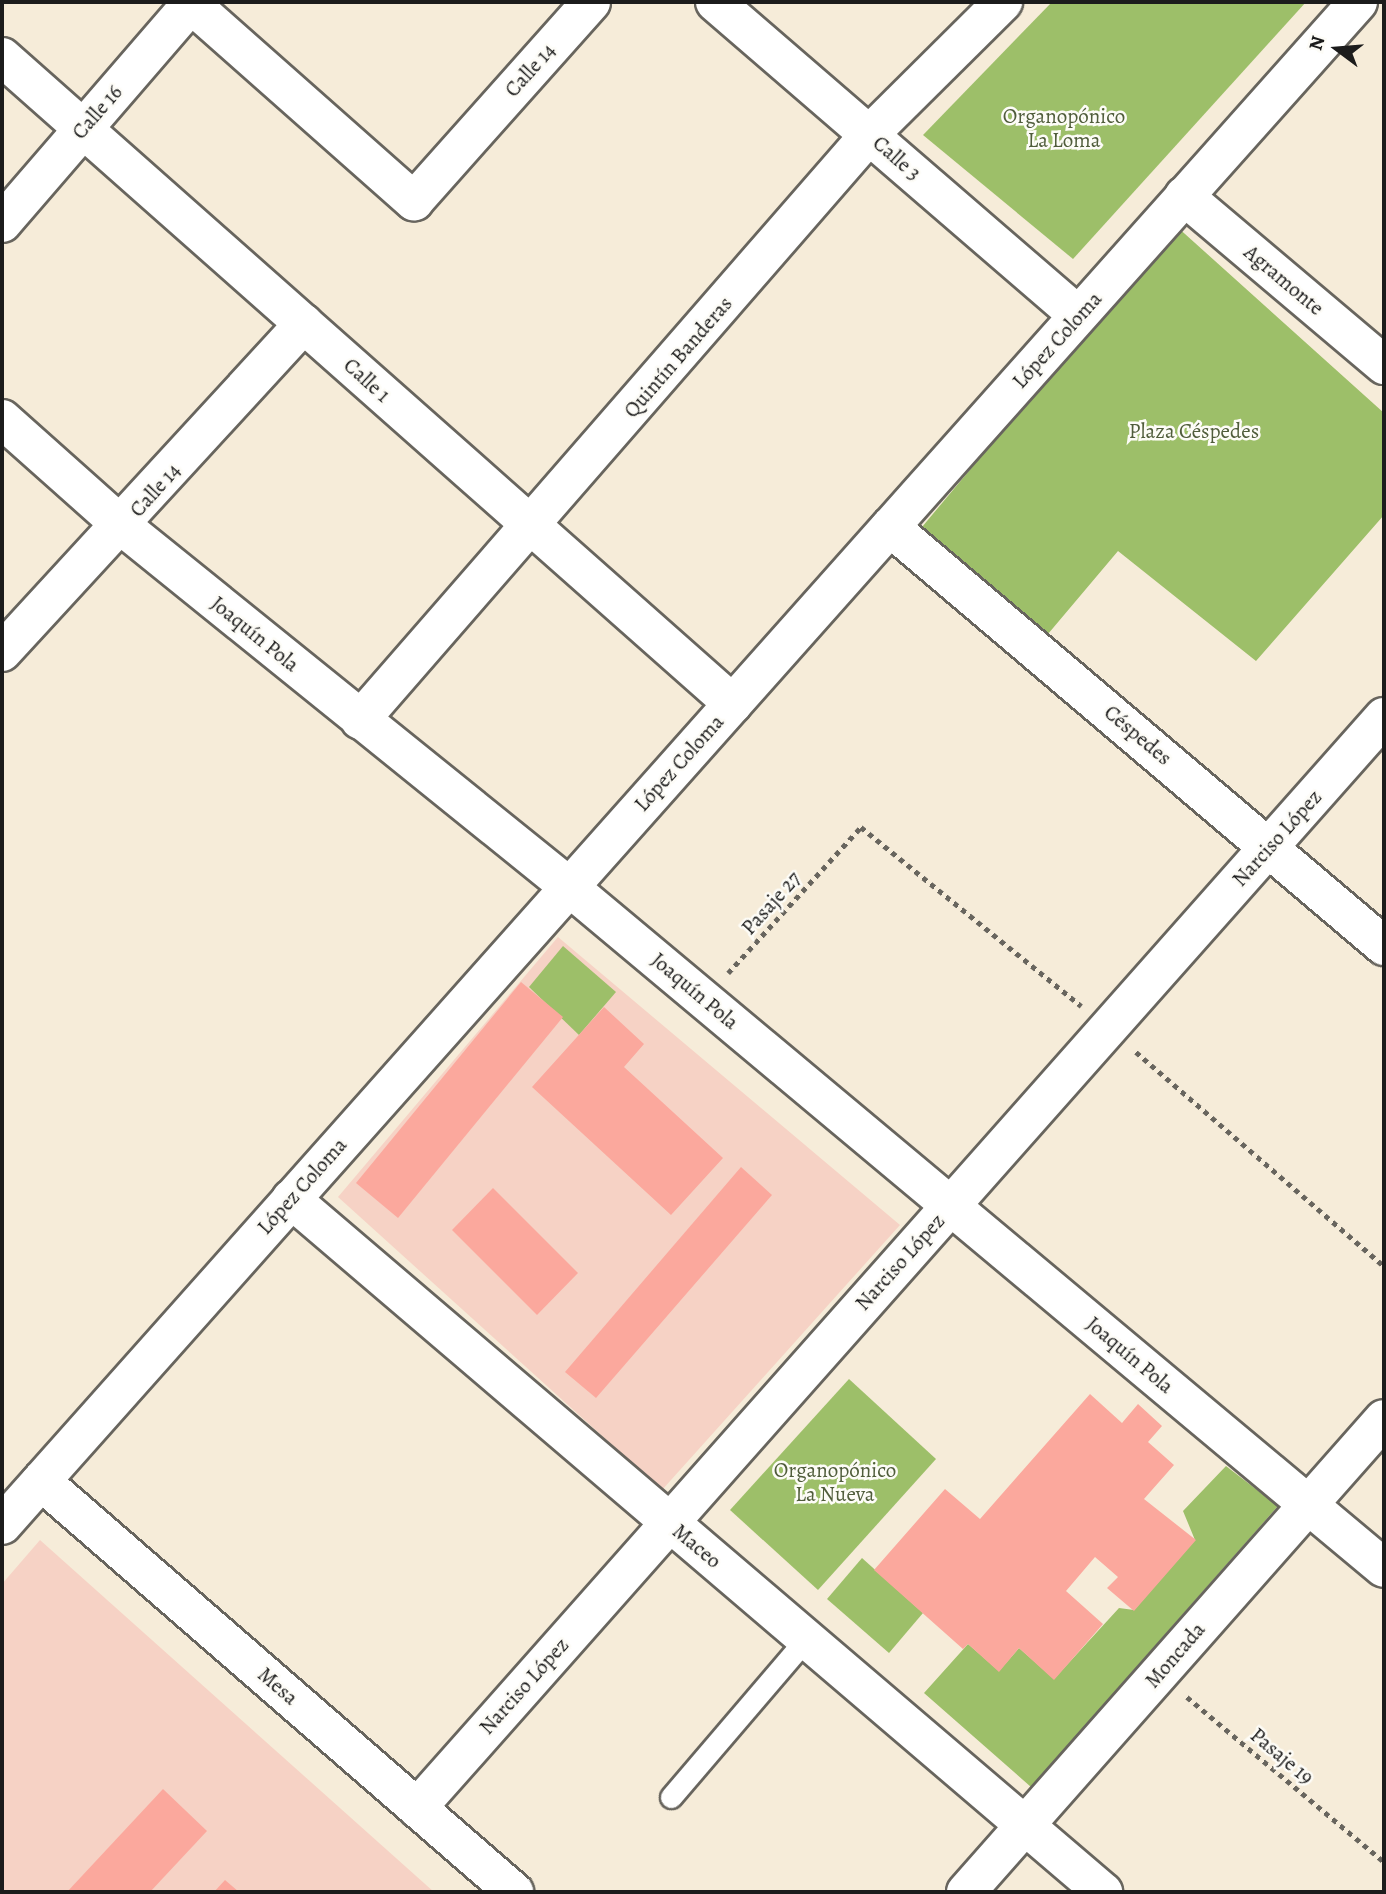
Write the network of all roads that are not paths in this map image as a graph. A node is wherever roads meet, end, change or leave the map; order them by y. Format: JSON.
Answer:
{"nodes":[{"id":1,"x":591,"y":2,"type":"edge"},
{"id":2,"x":715,"y":2,"type":"edge"},
{"id":3,"x":1003,"y":2,"type":"edge"},
{"id":4,"x":1358,"y":2,"type":"edge"},
{"id":5,"x":192,"y":3,"type":"edge"},
{"id":6,"x":2,"y":57,"type":"edge"},
{"id":7,"x":82,"y":128,"type":"junction"},
{"id":8,"x":869,"y":135,"type":"junction"},
{"id":9,"x":1184,"y":196,"type":"junction"},
{"id":10,"x":2,"y":223,"type":"edge"},
{"id":11,"x":1079,"y":315,"type":"junction"},
{"id":12,"x":304,"y":324,"type":"junction"},
{"id":13,"x":1384,"y":365,"type":"edge"},
{"id":14,"x":2,"y":419,"type":"edge"},
{"id":15,"x":122,"y":526,"type":"junction"},
{"id":16,"x":533,"y":527,"type":"junction"},
{"id":17,"x":890,"y":527,"type":"junction"},
{"id":18,"x":2,"y":652,"type":"edge"},
{"id":19,"x":733,"y":704,"type":"junction"},
{"id":20,"x":1384,"y":717,"type":"edge"},
{"id":21,"x":360,"y":720,"type":"junction"},
{"id":22,"x":1269,"y":846,"type":"junction"},
{"id":23,"x":568,"y":886,"type":"junction"},
{"id":24,"x":1384,"y":946,"type":"edge"},
{"id":25,"x":292,"y":1199,"type":"junction"},
{"id":26,"x":951,"y":1205,"type":"junction"},
{"id":27,"x":1384,"y":1419,"type":"edge"},
{"id":28,"x":41,"y":1480,"type":"junction"},
{"id":29,"x":1309,"y":1505,"type":"junction"},
{"id":30,"x":670,"y":1522,"type":"junction"},
{"id":31,"x":2,"y":1525,"type":"edge"},
{"id":32,"x":1384,"y":1568,"type":"edge"},
{"id":33,"x":806,"y":1639,"type":"junction"},
{"id":34,"x":671,"y":1797,"type":"dead end"},
{"id":35,"x":417,"y":1808,"type":"junction"},
{"id":36,"x":1025,"y":1826,"type":"junction"},
{"id":37,"x":513,"y":1892,"type":"edge"},
{"id":38,"x":967,"y":1892,"type":"edge"},
{"id":39,"x":1103,"y":1892,"type":"edge"}],
"edges":[{"from":1,"to":5,"type":"street","name":"Calle 14"},
{"from":2,"to":8,"type":"street","name":"Calle 3"},
{"from":3,"to":8,"type":"street","name":"Quintín Banderas"},
{"from":4,"to":9,"type":"street","name":"López Coloma"},
{"from":5,"to":7,"type":"street","name":"Calle 16"},
{"from":6,"to":7,"type":"street","name":"Calle 1"},
{"from":7,"to":10,"type":"street","name":"Calle 16"},
{"from":7,"to":12,"type":"street","name":"Calle 1"},
{"from":8,"to":11,"type":"street","name":"Calle 3"},
{"from":8,"to":16,"type":"street","name":"Quintín Banderas"},
{"from":9,"to":11,"type":"street","name":"López Coloma"},
{"from":9,"to":13,"type":"street","name":"Agramonte"},
{"from":11,"to":17,"type":"street","name":"López Coloma"},
{"from":12,"to":15,"type":"street","name":"Calle 14"},
{"from":12,"to":16,"type":"street","name":"Calle 1"},
{"from":14,"to":15,"type":"street","name":"Joaquín Pola"},
{"from":15,"to":18,"type":"street","name":"Calle 14"},
{"from":15,"to":21,"type":"street","name":"Joaquín Pola"},
{"from":16,"to":19,"type":"street","name":"Calle 1"},
{"from":16,"to":21,"type":"street","name":"Quintín Banderas"},
{"from":17,"to":19,"type":"street","name":"López Coloma"},
{"from":17,"to":22,"type":"street","name":"Céspedes"},
{"from":19,"to":23,"type":"street","name":"López Coloma"},
{"from":20,"to":22,"type":"street","name":"Narciso López"},
{"from":21,"to":23,"type":"street","name":"Joaquín Pola"},
{"from":22,"to":24,"type":"street","name":"Céspedes"},
{"from":22,"to":26,"type":"street","name":"Narciso López"},
{"from":23,"to":25,"type":"street","name":"López Coloma"},
{"from":23,"to":26,"type":"street","name":"Joaquín Pola"},
{"from":25,"to":28,"type":"street","name":"López Coloma"},
{"from":25,"to":30,"type":"street","name":"Maceo"},
{"from":26,"to":29,"type":"street","name":"Joaquín Pola"},
{"from":26,"to":30,"type":"street","name":"Narciso López"},
{"from":27,"to":29,"type":"street","name":"Moncada"},
{"from":28,"to":31,"type":"street","name":"López Coloma"},
{"from":28,"to":35,"type":"street","name":"Mesa"},
{"from":29,"to":32,"type":"street","name":"Joaquín Pola"},
{"from":29,"to":36,"type":"street","name":"Moncada"},
{"from":30,"to":33,"type":"street","name":"Maceo"},
{"from":30,"to":35,"type":"street","name":"Narciso López"},
{"from":33,"to":34,"type":"lane"},
{"from":33,"to":36,"type":"street","name":"Maceo"},
{"from":35,"to":37,"type":"street","name":"Mesa"},
{"from":36,"to":38,"type":"street","name":"Moncada"},
{"from":36,"to":39,"type":"street","name":"Maceo"}]}
